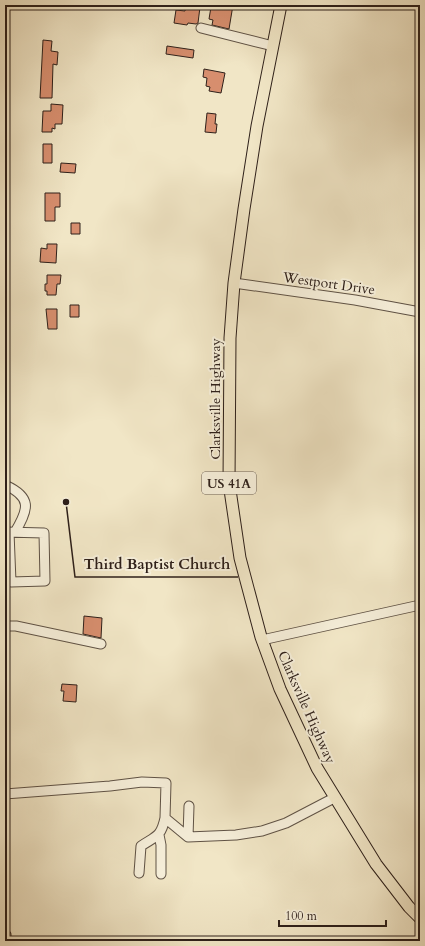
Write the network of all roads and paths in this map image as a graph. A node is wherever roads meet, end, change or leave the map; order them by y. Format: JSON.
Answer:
{"nodes":[{"id":1,"x":281,"y":5,"type":"edge"},
{"id":2,"x":201,"y":28,"type":"dead end"},
{"id":3,"x":273,"y":46,"type":"junction"},
{"id":4,"x":234,"y":283,"type":"junction"},
{"id":5,"x":420,"y":312,"type":"edge"},
{"id":6,"x":5,"y":485,"type":"edge"},
{"id":7,"x":10,"y":532,"type":"edge"},
{"id":8,"x":420,"y":605,"type":"edge"},
{"id":9,"x":5,"y":626,"type":"edge"},
{"id":10,"x":262,"y":640,"type":"junction"},
{"id":11,"x":101,"y":644,"type":"dead end"},
{"id":12,"x":5,"y":794,"type":"edge"},
{"id":13,"x":334,"y":798,"type":"junction"},
{"id":14,"x":189,"y":806,"type":"dead end"},
{"id":15,"x":165,"y":818,"type":"junction"},
{"id":16,"x":159,"y":834,"type":"junction"},
{"id":17,"x":188,"y":837,"type":"junction"},
{"id":18,"x":139,"y":873,"type":"dead end"},
{"id":19,"x":161,"y":874,"type":"dead end"},
{"id":20,"x":420,"y":918,"type":"edge"},
{"id":21,"x":5,"y":935,"type":"edge"},
{"id":22,"x":5,"y":941,"type":"edge"}],
"edges":[{"from":1,"to":3,"type":"main road","name":"Clarksville Highway","number":"US 41A"},
{"from":2,"to":3,"type":"street"},
{"from":3,"to":4,"type":"main road","name":"Clarksville Highway","number":"US 41A"},
{"from":4,"to":5,"type":"street","name":"Westport Drive"},
{"from":4,"to":10,"type":"main road","name":"Clarksville Highway","number":"US 41A"},
{"from":6,"to":7,"type":"street"},
{"from":7,"to":7,"type":"street"},
{"from":8,"to":10,"type":"street"},
{"from":9,"to":11,"type":"street"},
{"from":10,"to":13,"type":"main road","name":"Clarksville Highway","number":"US 41A"},
{"from":12,"to":15,"type":"street"},
{"from":13,"to":17,"type":"street"},
{"from":13,"to":20,"type":"main road","name":"Clarksville Highway","number":"US 41A"},
{"from":14,"to":17,"type":"street"},
{"from":15,"to":16,"type":"street"},
{"from":15,"to":17,"type":"street"},
{"from":16,"to":18,"type":"street"},
{"from":16,"to":19,"type":"street"},
{"from":21,"to":22,"type":"main road"}]}
